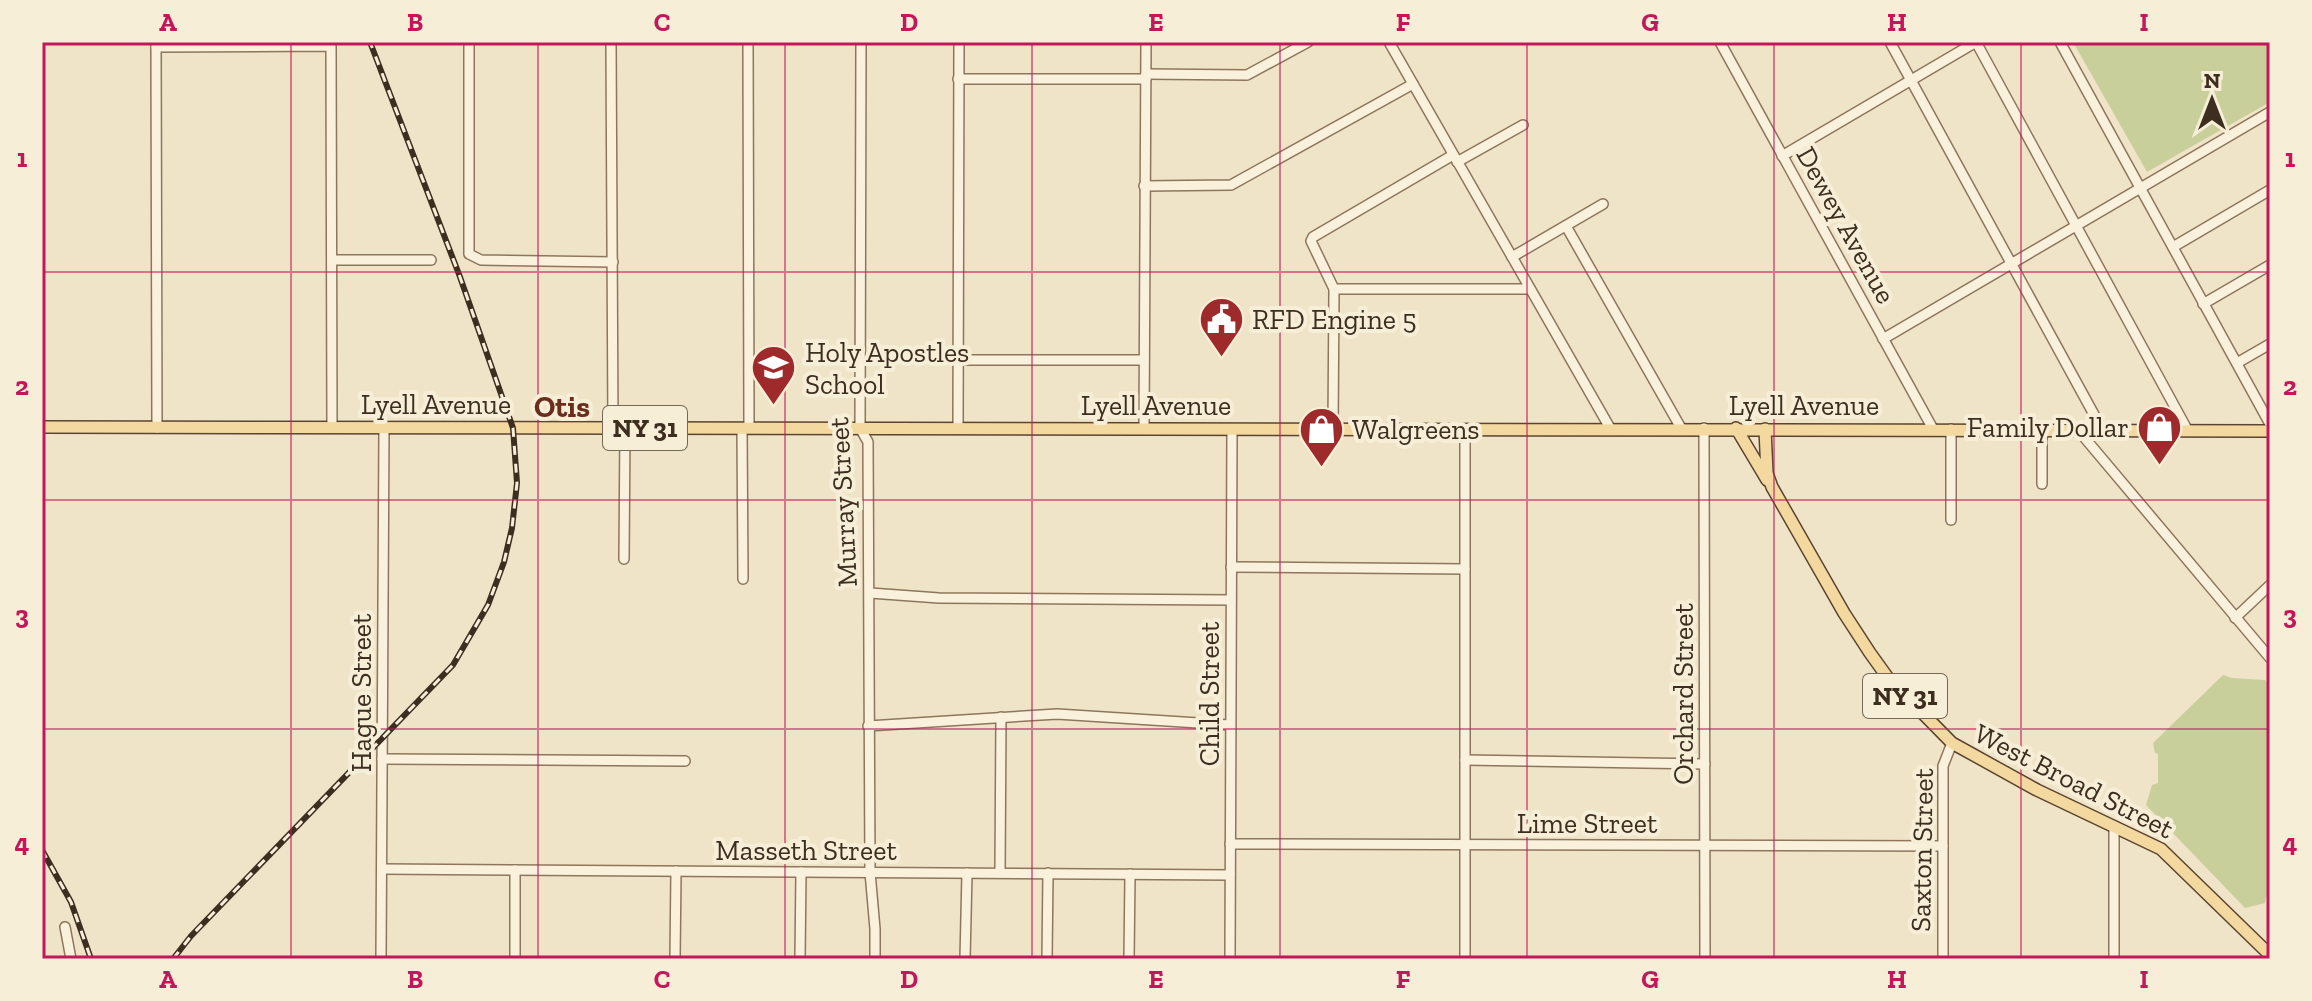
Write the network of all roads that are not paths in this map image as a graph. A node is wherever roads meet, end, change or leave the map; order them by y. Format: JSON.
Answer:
{"nodes":[{"id":1,"x":469,"y":42,"type":"edge"},
{"id":2,"x":611,"y":42,"type":"edge"},
{"id":3,"x":748,"y":42,"type":"edge"},
{"id":4,"x":861,"y":42,"type":"edge"},
{"id":5,"x":959,"y":42,"type":"edge"},
{"id":6,"x":1146,"y":42,"type":"edge"},
{"id":7,"x":1308,"y":42,"type":"edge"},
{"id":8,"x":1389,"y":42,"type":"edge"},
{"id":9,"x":1720,"y":42,"type":"edge"},
{"id":10,"x":1890,"y":42,"type":"edge"},
{"id":11,"x":1976,"y":42,"type":"edge"},
{"id":12,"x":2060,"y":42,"type":"edge"},
{"id":13,"x":156,"y":44,"type":"edge"},
{"id":14,"x":1146,"y":76,"type":"junction"},
{"id":15,"x":958,"y":79,"type":"junction"},
{"id":16,"x":1911,"y":81,"type":"junction"},
{"id":17,"x":1413,"y":84,"type":"junction"},
{"id":18,"x":2270,"y":112,"type":"edge"},
{"id":19,"x":1523,"y":125,"type":"dead end"},
{"id":20,"x":1782,"y":156,"type":"junction"},
{"id":21,"x":1455,"y":159,"type":"junction"},
{"id":22,"x":1144,"y":186,"type":"junction"},
{"id":23,"x":2141,"y":188,"type":"junction"},
{"id":24,"x":2270,"y":190,"type":"edge"},
{"id":25,"x":1603,"y":204,"type":"dead end"},
{"id":26,"x":1566,"y":226,"type":"junction"},
{"id":27,"x":2076,"y":226,"type":"junction"},
{"id":28,"x":2173,"y":247,"type":"junction"},
{"id":29,"x":1512,"y":257,"type":"junction"},
{"id":30,"x":332,"y":260,"type":"junction"},
{"id":31,"x":431,"y":260,"type":"dead end"},
{"id":32,"x":613,"y":262,"type":"junction"},
{"id":33,"x":2011,"y":264,"type":"junction"},
{"id":34,"x":2270,"y":265,"type":"edge"},
{"id":35,"x":1334,"y":289,"type":"junction"},
{"id":36,"x":1530,"y":289,"type":"junction"},
{"id":37,"x":2203,"y":304,"type":"junction"},
{"id":38,"x":1883,"y":339,"type":"junction"},
{"id":39,"x":2270,"y":344,"type":"edge"},
{"id":40,"x":958,"y":360,"type":"junction"},
{"id":41,"x":1144,"y":360,"type":"junction"},
{"id":42,"x":2237,"y":363,"type":"junction"},
{"id":43,"x":2270,"y":424,"type":"edge"},
{"id":44,"x":42,"y":427,"type":"edge"},
{"id":45,"x":157,"y":428,"type":"junction"},
{"id":46,"x":332,"y":428,"type":"junction"},
{"id":47,"x":384,"y":428,"type":"junction"},
{"id":48,"x":619,"y":428,"type":"junction"},
{"id":49,"x":746,"y":428,"type":"junction"},
{"id":50,"x":860,"y":428,"type":"junction"},
{"id":51,"x":1610,"y":428,"type":"junction"},
{"id":52,"x":1681,"y":428,"type":"junction"},
{"id":53,"x":1704,"y":428,"type":"junction"},
{"id":54,"x":1736,"y":428,"type":"junction"},
{"id":55,"x":958,"y":429,"type":"junction"},
{"id":56,"x":1144,"y":429,"type":"junction"},
{"id":57,"x":1232,"y":429,"type":"junction"},
{"id":58,"x":1333,"y":429,"type":"junction"},
{"id":59,"x":1465,"y":429,"type":"junction"},
{"id":60,"x":1765,"y":429,"type":"junction"},
{"id":61,"x":1933,"y":429,"type":"junction"},
{"id":62,"x":1951,"y":429,"type":"junction"},
{"id":63,"x":2042,"y":430,"type":"junction"},
{"id":64,"x":2078,"y":430,"type":"junction"},
{"id":65,"x":2103,"y":431,"type":"junction"},
{"id":66,"x":2188,"y":431,"type":"junction"},
{"id":67,"x":2270,"y":431,"type":"edge"},
{"id":68,"x":2042,"y":484,"type":"dead end"},
{"id":69,"x":1772,"y":487,"type":"junction"},
{"id":70,"x":1951,"y":520,"type":"dead end"},
{"id":71,"x":624,"y":559,"type":"dead end"},
{"id":72,"x":1231,"y":567,"type":"junction"},
{"id":73,"x":1465,"y":569,"type":"junction"},
{"id":74,"x":743,"y":579,"type":"dead end"},
{"id":75,"x":2270,"y":585,"type":"edge"},
{"id":76,"x":870,"y":593,"type":"junction"},
{"id":77,"x":1231,"y":600,"type":"junction"},
{"id":78,"x":2235,"y":618,"type":"junction"},
{"id":79,"x":2268,"y":656,"type":"edge"},
{"id":80,"x":1001,"y":717,"type":"junction"},
{"id":81,"x":1230,"y":725,"type":"junction"},
{"id":82,"x":868,"y":726,"type":"junction"},
{"id":83,"x":1952,"y":743,"type":"junction"},
{"id":84,"x":382,"y":759,"type":"junction"},
{"id":85,"x":1465,"y":760,"type":"junction"},
{"id":86,"x":685,"y":761,"type":"dead end"},
{"id":87,"x":1705,"y":764,"type":"junction"},
{"id":88,"x":2114,"y":826,"type":"junction"},
{"id":89,"x":1230,"y":844,"type":"junction"},
{"id":90,"x":1465,"y":844,"type":"junction"},
{"id":91,"x":1705,"y":846,"type":"junction"},
{"id":92,"x":1943,"y":846,"type":"junction"},
{"id":93,"x":382,"y":869,"type":"junction"},
{"id":94,"x":515,"y":870,"type":"junction"},
{"id":95,"x":676,"y":871,"type":"junction"},
{"id":96,"x":801,"y":872,"type":"junction"},
{"id":97,"x":870,"y":872,"type":"junction"},
{"id":98,"x":967,"y":873,"type":"junction"},
{"id":99,"x":1000,"y":873,"type":"junction"},
{"id":100,"x":1048,"y":873,"type":"junction"},
{"id":101,"x":1130,"y":874,"type":"junction"},
{"id":102,"x":1230,"y":875,"type":"junction"},
{"id":103,"x":65,"y":927,"type":"dead end"},
{"id":104,"x":2270,"y":955,"type":"edge"},
{"id":105,"x":71,"y":959,"type":"edge"},
{"id":106,"x":381,"y":959,"type":"edge"},
{"id":107,"x":515,"y":959,"type":"edge"},
{"id":108,"x":675,"y":959,"type":"edge"},
{"id":109,"x":800,"y":959,"type":"edge"},
{"id":110,"x":875,"y":959,"type":"edge"},
{"id":111,"x":965,"y":959,"type":"edge"},
{"id":112,"x":1047,"y":959,"type":"edge"},
{"id":113,"x":1129,"y":959,"type":"edge"},
{"id":114,"x":1230,"y":959,"type":"edge"},
{"id":115,"x":1465,"y":959,"type":"edge"},
{"id":116,"x":1705,"y":959,"type":"edge"},
{"id":117,"x":1943,"y":959,"type":"edge"},
{"id":118,"x":2114,"y":959,"type":"edge"}],
"edges":[{"from":1,"to":32,"type":"street"},
{"from":2,"to":32,"type":"street"},
{"from":3,"to":49,"type":"street"},
{"from":4,"to":50,"type":"street","name":"Murray Street"},
{"from":5,"to":15,"type":"street"},
{"from":6,"to":14,"type":"street"},
{"from":7,"to":14,"type":"street"},
{"from":8,"to":17,"type":"street"},
{"from":9,"to":20,"type":"street","name":"Dewey Avenue"},
{"from":10,"to":16,"type":"street"},
{"from":11,"to":16,"type":"street"},
{"from":11,"to":27,"type":"street"},
{"from":12,"to":23,"type":"street"},
{"from":13,"to":30,"type":"street"},
{"from":13,"to":45,"type":"street"},
{"from":14,"to":15,"type":"street"},
{"from":14,"to":22,"type":"street"},
{"from":15,"to":40,"type":"street"},
{"from":16,"to":20,"type":"street"},
{"from":16,"to":33,"type":"street"},
{"from":17,"to":21,"type":"street"},
{"from":17,"to":22,"type":"street"},
{"from":18,"to":23,"type":"street"},
{"from":19,"to":21,"type":"street"},
{"from":20,"to":38,"type":"street","name":"Dewey Avenue"},
{"from":21,"to":29,"type":"street"},
{"from":21,"to":35,"type":"street"},
{"from":22,"to":41,"type":"street"},
{"from":23,"to":27,"type":"street"},
{"from":23,"to":28,"type":"street"},
{"from":24,"to":28,"type":"street"},
{"from":25,"to":26,"type":"street"},
{"from":26,"to":29,"type":"street"},
{"from":26,"to":52,"type":"street"},
{"from":27,"to":33,"type":"street"},
{"from":27,"to":66,"type":"street"},
{"from":28,"to":37,"type":"street"},
{"from":29,"to":36,"type":"street"},
{"from":30,"to":31,"type":"street"},
{"from":30,"to":46,"type":"street"},
{"from":32,"to":48,"type":"street"},
{"from":33,"to":38,"type":"street"},
{"from":33,"to":65,"type":"street"},
{"from":34,"to":37,"type":"street"},
{"from":35,"to":36,"type":"street"},
{"from":35,"to":58,"type":"street"},
{"from":36,"to":51,"type":"street"},
{"from":37,"to":42,"type":"street"},
{"from":38,"to":61,"type":"street","name":"Dewey Avenue"},
{"from":39,"to":42,"type":"street"},
{"from":40,"to":41,"type":"street"},
{"from":40,"to":55,"type":"street"},
{"from":41,"to":56,"type":"street"},
{"from":42,"to":43,"type":"street"},
{"from":44,"to":45,"type":"main road","name":"Lyell Avenue","number":"NY 31"},
{"from":45,"to":46,"type":"main road","name":"Lyell Avenue","number":"NY 31"},
{"from":46,"to":47,"type":"main road","name":"Lyell Avenue","number":"NY 31"},
{"from":47,"to":48,"type":"main road","name":"Lyell Avenue","number":"NY 31"},
{"from":47,"to":84,"type":"street","name":"Hague Street"},
{"from":48,"to":49,"type":"main road","name":"Lyell Avenue","number":"NY 31"},
{"from":48,"to":71,"type":"street"},
{"from":49,"to":50,"type":"main road","name":"Lyell Avenue","number":"NY 31"},
{"from":49,"to":74,"type":"street"},
{"from":50,"to":55,"type":"main road","name":"Lyell Avenue","number":"NY 31"},
{"from":50,"to":76,"type":"street","name":"Murray Street"},
{"from":51,"to":52,"type":"main road","name":"Lyell Avenue","number":"NY 31"},
{"from":51,"to":59,"type":"main road","name":"Lyell Avenue","number":"NY 31"},
{"from":52,"to":53,"type":"main road","name":"Lyell Avenue","number":"NY 31"},
{"from":53,"to":54,"type":"main road","name":"Lyell Avenue","number":"NY 31"},
{"from":53,"to":87,"type":"street","name":"Orchard Street"},
{"from":54,"to":60,"type":"main road","name":"Lyell Avenue","number":"NY 31"},
{"from":54,"to":69,"type":"main road","number":"NY 31"},
{"from":55,"to":56,"type":"main road","name":"Lyell Avenue","number":"NY 31"},
{"from":56,"to":57,"type":"main road","name":"Lyell Avenue","number":"NY 31"},
{"from":57,"to":58,"type":"main road","name":"Lyell Avenue","number":"NY 31"},
{"from":57,"to":72,"type":"street","name":"Child Street"},
{"from":58,"to":59,"type":"main road","name":"Lyell Avenue","number":"NY 31"},
{"from":59,"to":73,"type":"street"},
{"from":60,"to":61,"type":"main road","name":"Lyell Avenue"},
{"from":60,"to":69,"type":"main road","name":"West Broad Street","number":"NY 31"},
{"from":61,"to":62,"type":"main road","name":"Lyell Avenue"},
{"from":62,"to":63,"type":"main road","name":"Lyell Avenue"},
{"from":62,"to":70,"type":"street"},
{"from":63,"to":64,"type":"main road","name":"Lyell Avenue"},
{"from":63,"to":68,"type":"street"},
{"from":64,"to":65,"type":"main road","name":"Lyell Avenue"},
{"from":64,"to":78,"type":"street"},
{"from":65,"to":66,"type":"main road","name":"Lyell Avenue"},
{"from":66,"to":67,"type":"main road","name":"Lyell Avenue"},
{"from":69,"to":83,"type":"main road","name":"West Broad Street","number":"NY 31"},
{"from":72,"to":73,"type":"street"},
{"from":72,"to":77,"type":"street","name":"Child Street"},
{"from":73,"to":85,"type":"street"},
{"from":75,"to":78,"type":"street"},
{"from":76,"to":77,"type":"street"},
{"from":76,"to":82,"type":"street","name":"Murray Street"},
{"from":77,"to":81,"type":"street","name":"Child Street"},
{"from":78,"to":79,"type":"street"},
{"from":80,"to":81,"type":"street"},
{"from":80,"to":82,"type":"street"},
{"from":80,"to":99,"type":"street"},
{"from":81,"to":89,"type":"street","name":"Child Street"},
{"from":82,"to":97,"type":"street","name":"Murray Street"},
{"from":83,"to":88,"type":"main road","name":"West Broad Street","number":"NY 31"},
{"from":83,"to":92,"type":"street","name":"Saxton Street"},
{"from":84,"to":86,"type":"street"},
{"from":84,"to":93,"type":"street","name":"Hague Street"},
{"from":85,"to":87,"type":"street"},
{"from":85,"to":90,"type":"street"},
{"from":87,"to":91,"type":"street","name":"Orchard Street"},
{"from":88,"to":104,"type":"main road","name":"West Broad Street","number":"NY 31"},
{"from":88,"to":118,"type":"street"},
{"from":89,"to":90,"type":"street","name":"Lime Street"},
{"from":89,"to":102,"type":"street","name":"Child Street"},
{"from":90,"to":91,"type":"street","name":"Lime Street"},
{"from":90,"to":115,"type":"street"},
{"from":91,"to":92,"type":"street","name":"Lime Street"},
{"from":91,"to":116,"type":"street","name":"Orchard Street"},
{"from":92,"to":117,"type":"street","name":"Saxton Street"},
{"from":93,"to":94,"type":"street","name":"Masseth Street"},
{"from":93,"to":106,"type":"street","name":"Hague Street"},
{"from":94,"to":95,"type":"street","name":"Masseth Street"},
{"from":94,"to":107,"type":"street"},
{"from":95,"to":96,"type":"street","name":"Masseth Street"},
{"from":95,"to":108,"type":"street"},
{"from":96,"to":97,"type":"street","name":"Masseth Street"},
{"from":96,"to":109,"type":"street"},
{"from":97,"to":98,"type":"street","name":"Masseth Street"},
{"from":97,"to":110,"type":"street","name":"Murray Street"},
{"from":98,"to":99,"type":"street","name":"Masseth Street"},
{"from":98,"to":111,"type":"street"},
{"from":99,"to":100,"type":"street","name":"Masseth Street"},
{"from":100,"to":101,"type":"street","name":"Masseth Street"},
{"from":100,"to":112,"type":"street"},
{"from":101,"to":102,"type":"street","name":"Masseth Street"},
{"from":101,"to":113,"type":"street"},
{"from":102,"to":114,"type":"street","name":"Child Street"},
{"from":103,"to":105,"type":"street"}]}
